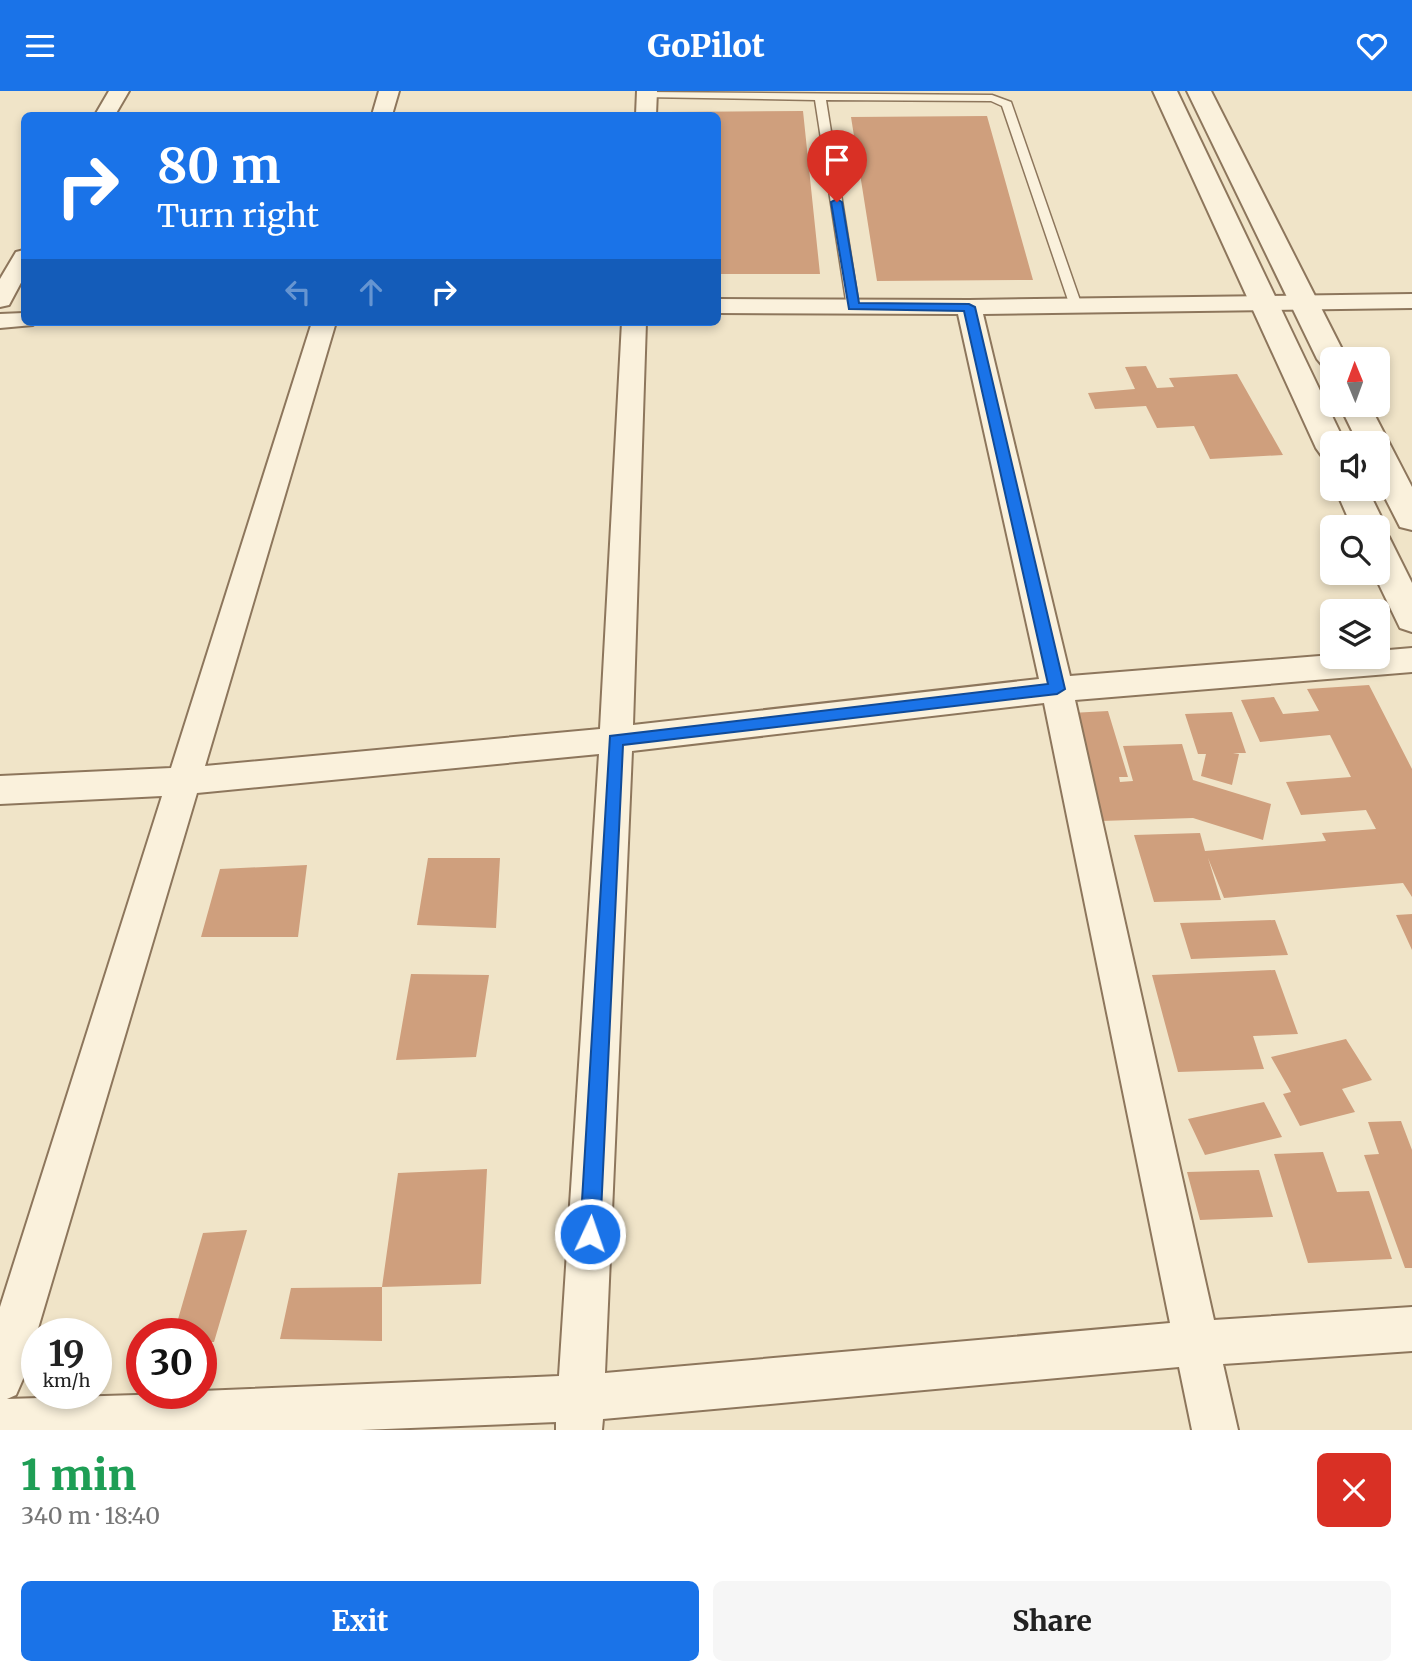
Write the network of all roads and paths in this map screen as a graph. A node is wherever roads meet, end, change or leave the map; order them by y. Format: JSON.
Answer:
{"nodes":[{"id":1,"x":119,"y":91,"type":"edge"},
{"id":2,"x":389,"y":91,"type":"edge"},
{"id":3,"x":1165,"y":91,"type":"edge"},
{"id":4,"x":1199,"y":91,"type":"edge"},
{"id":5,"x":820,"y":96,"type":"junction"},
{"id":6,"x":647,"y":101,"type":"edge"},
{"id":7,"x":107,"y":112,"type":"edge"},
{"id":8,"x":383,"y":112,"type":"edge"},
{"id":9,"x":21,"y":262,"type":"edge"},
{"id":10,"x":0,"y":300,"type":"edge"},
{"id":11,"x":1412,"y":301,"type":"edge"},
{"id":12,"x":1303,"y":302,"type":"junction"},
{"id":13,"x":1264,"y":303,"type":"junction"},
{"id":14,"x":721,"y":306,"type":"edge"},
{"id":15,"x":1076,"y":306,"type":"junction"},
{"id":16,"x":853,"y":307,"type":"junction"},
{"id":17,"x":969,"y":307,"type":"junction"},
{"id":18,"x":21,"y":320,"type":"edge"},
{"id":19,"x":0,"y":321,"type":"edge"},
{"id":20,"x":323,"y":326,"type":"edge"},
{"id":21,"x":634,"y":326,"type":"edge"},
{"id":22,"x":1326,"y":347,"type":"edge"},
{"id":23,"x":1324,"y":431,"type":"edge"},
{"id":24,"x":1390,"y":476,"type":"edge"},
{"id":25,"x":1412,"y":519,"type":"edge"},
{"id":26,"x":1390,"y":572,"type":"edge"},
{"id":27,"x":1412,"y":619,"type":"edge"},
{"id":28,"x":1412,"y":660,"type":"edge"},
{"id":29,"x":1057,"y":689,"type":"junction"},
{"id":30,"x":616,"y":740,"type":"junction"},
{"id":31,"x":184,"y":781,"type":"junction"},
{"id":32,"x":0,"y":790,"type":"edge"},
{"id":33,"x":1412,"y":1329,"type":"edge"},
{"id":34,"x":1196,"y":1343,"type":"junction"},
{"id":35,"x":0,"y":1379,"type":"edge"},
{"id":36,"x":580,"y":1414,"type":"edge"},
{"id":37,"x":0,"y":1422,"type":"edge"},
{"id":38,"x":1215,"y":1430,"type":"edge"}],
"edges":[{"from":1,"to":7,"type":"street"},
{"from":2,"to":8,"type":"street"},
{"from":3,"to":13,"type":"street"},
{"from":4,"to":12,"type":"street"},
{"from":5,"to":6,"type":"lane"},
{"from":5,"to":15,"type":"lane"},
{"from":5,"to":16,"type":"lane"},
{"from":9,"to":10,"type":"street"},
{"from":11,"to":12,"type":"street"},
{"from":12,"to":13,"type":"street"},
{"from":12,"to":22,"type":"street"},
{"from":13,"to":15,"type":"street"},
{"from":13,"to":23,"type":"street"},
{"from":14,"to":16,"type":"street"},
{"from":15,"to":17,"type":"street"},
{"from":16,"to":17,"type":"street"},
{"from":17,"to":29,"type":"street"},
{"from":18,"to":19,"type":"street"},
{"from":20,"to":31,"type":"street"},
{"from":21,"to":30,"type":"street"},
{"from":24,"to":25,"type":"street"},
{"from":26,"to":27,"type":"street"},
{"from":28,"to":29,"type":"street"},
{"from":29,"to":30,"type":"street"},
{"from":29,"to":34,"type":"street"},
{"from":30,"to":31,"type":"street"},
{"from":30,"to":36,"type":"street"},
{"from":31,"to":32,"type":"street"},
{"from":31,"to":35,"type":"street"},
{"from":33,"to":34,"type":"street"},
{"from":34,"to":36,"type":"street"},
{"from":34,"to":38,"type":"street"},
{"from":36,"to":37,"type":"street"}]}
